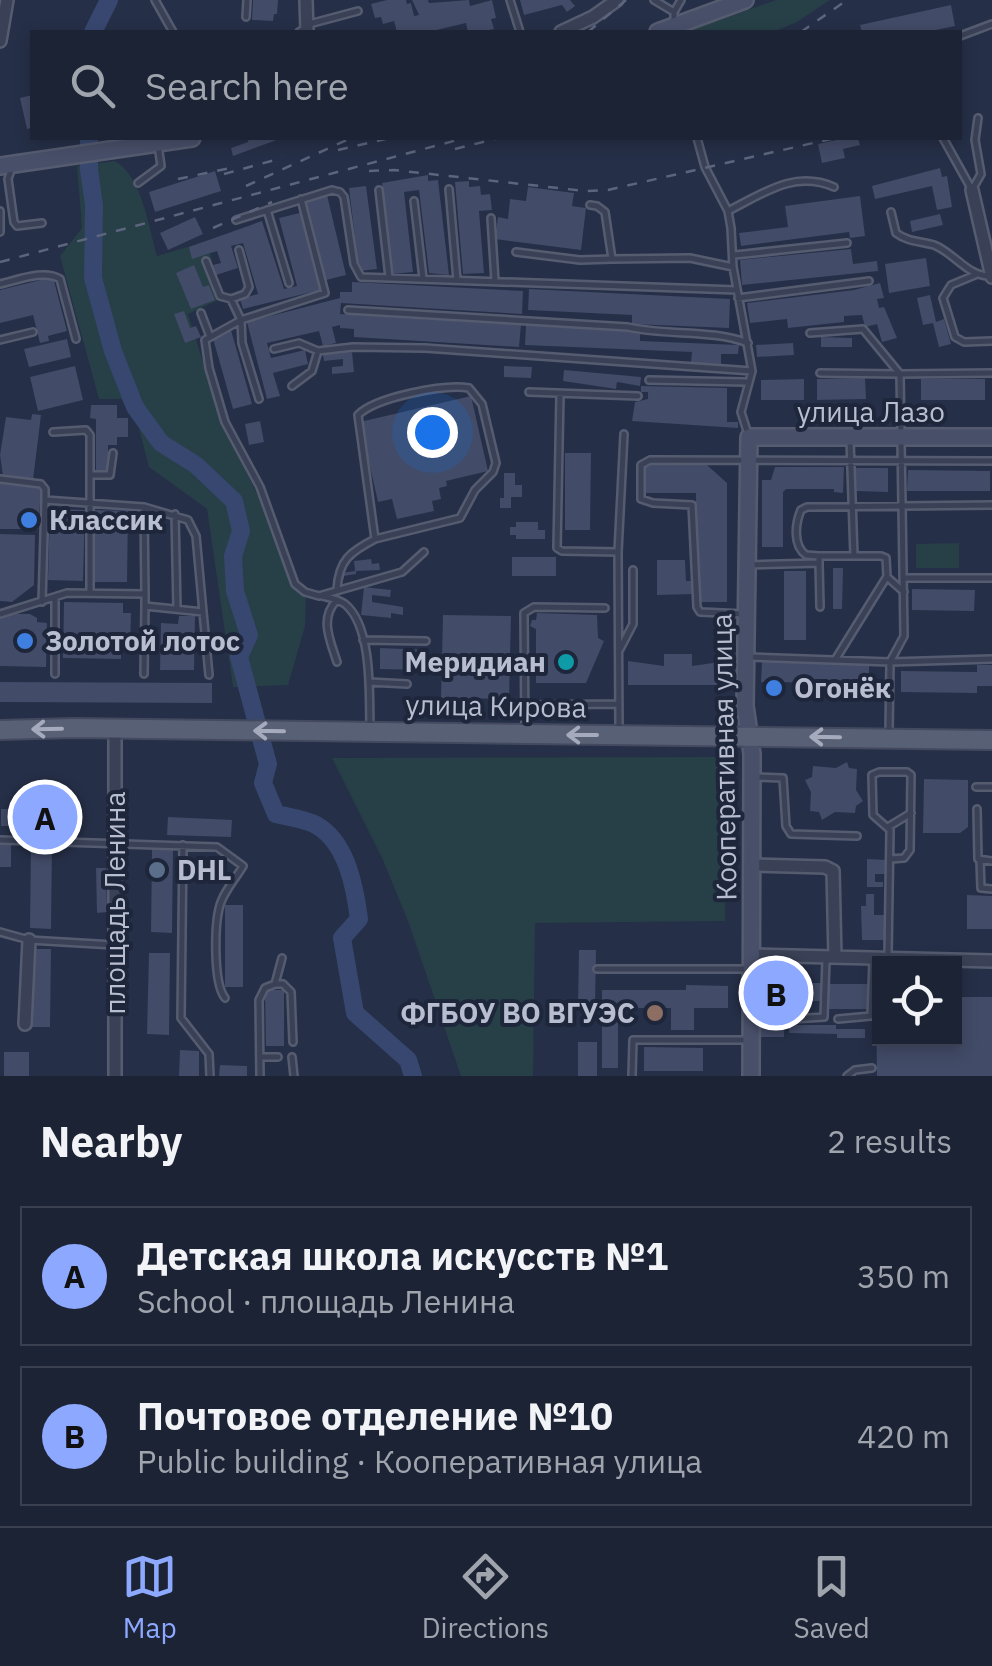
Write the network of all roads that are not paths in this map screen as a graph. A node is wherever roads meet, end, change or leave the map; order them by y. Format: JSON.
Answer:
{"nodes":[{"id":1,"x":7,"y":0,"type":"edge"},
{"id":2,"x":155,"y":0,"type":"edge"},
{"id":3,"x":247,"y":0,"type":"edge"},
{"id":4,"x":306,"y":0,"type":"edge"},
{"id":5,"x":510,"y":0,"type":"edge"},
{"id":6,"x":617,"y":0,"type":"edge"},
{"id":7,"x":654,"y":0,"type":"edge"},
{"id":8,"x":682,"y":0,"type":"edge"},
{"id":9,"x":732,"y":2,"type":"edge"},
{"id":10,"x":358,"y":11,"type":"dead end"},
{"id":11,"x":246,"y":16,"type":"dead end"},
{"id":12,"x":669,"y":23,"type":"edge"},
{"id":13,"x":992,"y":24,"type":"edge"},
{"id":14,"x":172,"y":30,"type":"edge"},
{"id":15,"x":304,"y":30,"type":"edge"},
{"id":16,"x":305,"y":30,"type":"edge"},
{"id":17,"x":519,"y":30,"type":"edge"},
{"id":18,"x":565,"y":30,"type":"edge"},
{"id":19,"x":962,"y":35,"type":"edge"},
{"id":20,"x":0,"y":41,"type":"edge"},
{"id":21,"x":978,"y":118,"type":"dead end"},
{"id":22,"x":175,"y":140,"type":"edge"},
{"id":23,"x":697,"y":140,"type":"edge"},
{"id":24,"x":944,"y":140,"type":"edge"},
{"id":25,"x":158,"y":142,"type":"junction"},
{"id":26,"x":4,"y":163,"type":"edge"},
{"id":27,"x":138,"y":183,"type":"dead end"},
{"id":28,"x":834,"y":187,"type":"dead end"},
{"id":29,"x":449,"y":189,"type":"dead end"},
{"id":30,"x":379,"y":190,"type":"dead end"},
{"id":31,"x":972,"y":190,"type":"junction"},
{"id":32,"x":302,"y":199,"type":"junction"},
{"id":33,"x":414,"y":201,"type":"dead end"},
{"id":34,"x":590,"y":205,"type":"dead end"},
{"id":35,"x":0,"y":210,"type":"edge"},
{"id":36,"x":267,"y":210,"type":"junction"},
{"id":37,"x":728,"y":211,"type":"junction"},
{"id":38,"x":891,"y":212,"type":"dead end"},
{"id":39,"x":491,"y":218,"type":"dead end"},
{"id":40,"x":236,"y":220,"type":"dead end"},
{"id":41,"x":42,"y":223,"type":"dead end"},
{"id":42,"x":0,"y":232,"type":"edge"},
{"id":43,"x":846,"y":243,"type":"dead end"},
{"id":44,"x":239,"y":250,"type":"dead end"},
{"id":45,"x":516,"y":252,"type":"dead end"},
{"id":46,"x":734,"y":255,"type":"junction"},
{"id":47,"x":612,"y":259,"type":"junction"},
{"id":48,"x":206,"y":261,"type":"dead end"},
{"id":49,"x":733,"y":267,"type":"junction"},
{"id":50,"x":975,"y":275,"type":"junction"},
{"id":51,"x":992,"y":276,"type":"edge"},
{"id":52,"x":389,"y":277,"type":"junction"},
{"id":53,"x":424,"y":278,"type":"junction"},
{"id":54,"x":457,"y":280,"type":"junction"},
{"id":55,"x":495,"y":281,"type":"junction"},
{"id":56,"x":869,"y":282,"type":"dead end"},
{"id":57,"x":289,"y":283,"type":"dead end"},
{"id":58,"x":0,"y":284,"type":"edge"},
{"id":59,"x":738,"y":294,"type":"junction"},
{"id":60,"x":230,"y":300,"type":"junction"},
{"id":61,"x":348,"y":310,"type":"dead end"},
{"id":62,"x":201,"y":313,"type":"dead end"},
{"id":63,"x":240,"y":320,"type":"junction"},
{"id":64,"x":33,"y":332,"type":"dead end"},
{"id":65,"x":210,"y":334,"type":"junction"},
{"id":66,"x":810,"y":334,"type":"dead end"},
{"id":67,"x":76,"y":339,"type":"dead end"},
{"id":68,"x":0,"y":340,"type":"edge"},
{"id":69,"x":992,"y":341,"type":"edge"},
{"id":70,"x":748,"y":343,"type":"junction"},
{"id":71,"x":274,"y":349,"type":"dead end"},
{"id":72,"x":318,"y":351,"type":"junction"},
{"id":73,"x":752,"y":371,"type":"junction"},
{"id":74,"x":820,"y":373,"type":"dead end"},
{"id":75,"x":992,"y":373,"type":"edge"},
{"id":76,"x":900,"y":374,"type":"junction"},
{"id":77,"x":649,"y":380,"type":"dead end"},
{"id":78,"x":747,"y":382,"type":"junction"},
{"id":79,"x":292,"y":386,"type":"dead end"},
{"id":80,"x":529,"y":392,"type":"dead end"},
{"id":81,"x":560,"y":394,"type":"junction"},
{"id":82,"x":638,"y":396,"type":"dead end"},
{"id":83,"x":258,"y":398,"type":"dead end"},
{"id":84,"x":53,"y":432,"type":"dead end"},
{"id":85,"x":624,"y":434,"type":"dead end"},
{"id":86,"x":750,"y":437,"type":"junction"},
{"id":87,"x":850,"y":437,"type":"junction"},
{"id":88,"x":900,"y":437,"type":"junction"},
{"id":89,"x":992,"y":437,"type":"edge"},
{"id":90,"x":113,"y":453,"type":"dead end"},
{"id":91,"x":749,"y":460,"type":"junction"},
{"id":92,"x":851,"y":461,"type":"junction"},
{"id":93,"x":992,"y":461,"type":"edge"},
{"id":94,"x":900,"y":462,"type":"junction"},
{"id":95,"x":91,"y":475,"type":"junction"},
{"id":96,"x":0,"y":478,"type":"edge"},
{"id":97,"x":45,"y":500,"type":"junction"},
{"id":98,"x":90,"y":503,"type":"junction"},
{"id":99,"x":855,"y":506,"type":"junction"},
{"id":100,"x":900,"y":506,"type":"junction"},
{"id":101,"x":992,"y":506,"type":"edge"},
{"id":102,"x":144,"y":507,"type":"junction"},
{"id":103,"x":175,"y":514,"type":"junction"},
{"id":104,"x":375,"y":539,"type":"junction"},
{"id":105,"x":424,"y":552,"type":"dead end"},
{"id":106,"x":618,"y":552,"type":"junction"},
{"id":107,"x":854,"y":556,"type":"junction"},
{"id":108,"x":819,"y":560,"type":"junction"},
{"id":109,"x":746,"y":564,"type":"junction"},
{"id":110,"x":633,"y":570,"type":"dead end"},
{"id":111,"x":887,"y":577,"type":"junction"},
{"id":112,"x":904,"y":578,"type":"junction"},
{"id":113,"x":992,"y":578,"type":"edge"},
{"id":114,"x":337,"y":589,"type":"junction"},
{"id":115,"x":904,"y":592,"type":"junction"},
{"id":116,"x":90,"y":593,"type":"junction"},
{"id":117,"x":145,"y":594,"type":"junction"},
{"id":118,"x":320,"y":596,"type":"junction"},
{"id":119,"x":55,"y":598,"type":"junction"},
{"id":120,"x":338,"y":600,"type":"junction"},
{"id":121,"x":42,"y":602,"type":"junction"},
{"id":122,"x":145,"y":606,"type":"junction"},
{"id":123,"x":820,"y":607,"type":"dead end"},
{"id":124,"x":605,"y":608,"type":"dead end"},
{"id":125,"x":177,"y":609,"type":"junction"},
{"id":126,"x":203,"y":612,"type":"junction"},
{"id":127,"x":0,"y":614,"type":"edge"},
{"id":128,"x":746,"y":614,"type":"junction"},
{"id":129,"x":363,"y":640,"type":"junction"},
{"id":130,"x":426,"y":640,"type":"dead end"},
{"id":131,"x":619,"y":650,"type":"junction"},
{"id":132,"x":746,"y":656,"type":"junction"},
{"id":133,"x":992,"y":659,"type":"edge"},
{"id":134,"x":835,"y":660,"type":"junction"},
{"id":135,"x":336,"y":662,"type":"dead end"},
{"id":136,"x":890,"y":662,"type":"junction"},
{"id":137,"x":55,"y":674,"type":"dead end"},
{"id":138,"x":144,"y":674,"type":"dead end"},
{"id":139,"x":209,"y":675,"type":"dead end"},
{"id":140,"x":369,"y":682,"type":"junction"},
{"id":141,"x":407,"y":684,"type":"dead end"},
{"id":142,"x":525,"y":704,"type":"junction"},
{"id":143,"x":619,"y":704,"type":"junction"},
{"id":144,"x":115,"y":729,"type":"junction"},
{"id":145,"x":0,"y":730,"type":"edge"},
{"id":146,"x":370,"y":732,"type":"junction"},
{"id":147,"x":525,"y":735,"type":"junction"},
{"id":148,"x":620,"y":735,"type":"junction"},
{"id":149,"x":749,"y":736,"type":"junction"},
{"id":150,"x":889,"y":739,"type":"junction"},
{"id":151,"x":992,"y":740,"type":"edge"},
{"id":152,"x":752,"y":776,"type":"junction"},
{"id":153,"x":976,"y":787,"type":"dead end"},
{"id":154,"x":992,"y":787,"type":"edge"},
{"id":155,"x":977,"y":809,"type":"dead end"},
{"id":156,"x":911,"y":813,"type":"junction"},
{"id":157,"x":888,"y":827,"type":"junction"},
{"id":158,"x":858,"y":836,"type":"dead end"},
{"id":159,"x":0,"y":840,"type":"edge"},
{"id":160,"x":115,"y":841,"type":"junction"},
{"id":161,"x":183,"y":845,"type":"junction"},
{"id":162,"x":890,"y":858,"type":"junction"},
{"id":163,"x":980,"y":861,"type":"junction"},
{"id":164,"x":992,"y":861,"type":"edge"},
{"id":165,"x":752,"y":865,"type":"junction"},
{"id":166,"x":992,"y":890,"type":"edge"},
{"id":167,"x":0,"y":932,"type":"edge"},
{"id":168,"x":28,"y":940,"type":"junction"},
{"id":169,"x":114,"y":945,"type":"junction"},
{"id":170,"x":888,"y":956,"type":"edge"},
{"id":171,"x":831,"y":957,"type":"junction"},
{"id":172,"x":282,"y":958,"type":"dead end"},
{"id":173,"x":872,"y":958,"type":"edge"},
{"id":174,"x":962,"y":960,"type":"edge"},
{"id":175,"x":992,"y":961,"type":"edge"},
{"id":176,"x":751,"y":962,"type":"junction"},
{"id":177,"x":597,"y":969,"type":"dead end"},
{"id":178,"x":275,"y":984,"type":"junction"},
{"id":179,"x":226,"y":998,"type":"dead end"},
{"id":180,"x":872,"y":1016,"type":"edge"},
{"id":181,"x":838,"y":1018,"type":"dead end"},
{"id":182,"x":792,"y":1019,"type":"dead end"},
{"id":183,"x":25,"y":1024,"type":"dead end"},
{"id":184,"x":751,"y":1040,"type":"junction"},
{"id":185,"x":293,"y":1042,"type":"dead end"},
{"id":186,"x":278,"y":1057,"type":"dead end"},
{"id":187,"x":292,"y":1057,"type":"dead end"},
{"id":188,"x":260,"y":1058,"type":"junction"},
{"id":189,"x":872,"y":1068,"type":"dead end"},
{"id":190,"x":115,"y":1076,"type":"edge"},
{"id":191,"x":210,"y":1076,"type":"edge"},
{"id":192,"x":260,"y":1076,"type":"edge"},
{"id":193,"x":294,"y":1076,"type":"edge"},
{"id":194,"x":632,"y":1076,"type":"edge"},
{"id":195,"x":751,"y":1076,"type":"edge"},
{"id":196,"x":847,"y":1076,"type":"edge"}],
"edges":[{"from":1,"to":20,"type":"street"},
{"from":2,"to":14,"type":"lane"},
{"from":3,"to":11,"type":"lane"},
{"from":4,"to":15,"type":"street"},
{"from":5,"to":17,"type":"lane"},
{"from":6,"to":18,"type":"street"},
{"from":7,"to":12,"type":"lane"},
{"from":8,"to":12,"type":"lane"},
{"from":9,"to":12,"type":"main road"},
{"from":10,"to":16,"type":"lane"},
{"from":13,"to":19,"type":"lane"},
{"from":21,"to":31,"type":"lane"},
{"from":22,"to":25,"type":"main road"},
{"from":23,"to":37,"type":"lane"},
{"from":24,"to":31,"type":"lane"},
{"from":25,"to":26,"type":"main road"},
{"from":25,"to":27,"type":"lane"},
{"from":26,"to":41,"type":"lane"},
{"from":28,"to":37,"type":"lane"},
{"from":29,"to":54,"type":"lane"},
{"from":30,"to":52,"type":"lane"},
{"from":31,"to":51,"type":"street"},
{"from":32,"to":36,"type":"lane"},
{"from":32,"to":52,"type":"lane"},
{"from":32,"to":63,"type":"lane"},
{"from":33,"to":53,"type":"lane"},
{"from":34,"to":47,"type":"lane"},
{"from":35,"to":42,"type":"lane"},
{"from":36,"to":40,"type":"lane"},
{"from":36,"to":57,"type":"lane"},
{"from":37,"to":46,"type":"lane"},
{"from":38,"to":50,"type":"lane"},
{"from":39,"to":55,"type":"lane"},
{"from":43,"to":46,"type":"lane"},
{"from":44,"to":60,"type":"lane"},
{"from":45,"to":47,"type":"lane"},
{"from":46,"to":49,"type":"lane"},
{"from":47,"to":49,"type":"lane"},
{"from":48,"to":60,"type":"lane"},
{"from":49,"to":59,"type":"lane"},
{"from":50,"to":51,"type":"lane"},
{"from":50,"to":69,"type":"lane"},
{"from":52,"to":53,"type":"lane"},
{"from":53,"to":54,"type":"lane"},
{"from":54,"to":55,"type":"lane"},
{"from":55,"to":59,"type":"lane"},
{"from":56,"to":59,"type":"lane"},
{"from":58,"to":67,"type":"lane"},
{"from":59,"to":70,"type":"lane"},
{"from":60,"to":63,"type":"lane"},
{"from":61,"to":70,"type":"lane"},
{"from":62,"to":65,"type":"lane"},
{"from":63,"to":65,"type":"lane"},
{"from":63,"to":83,"type":"lane"},
{"from":64,"to":68,"type":"lane"},
{"from":65,"to":118,"type":"lane"},
{"from":66,"to":76,"type":"lane"},
{"from":70,"to":73,"type":"lane"},
{"from":71,"to":72,"type":"lane"},
{"from":72,"to":73,"type":"lane"},
{"from":72,"to":79,"type":"lane"},
{"from":73,"to":78,"type":"lane"},
{"from":74,"to":76,"type":"lane"},
{"from":75,"to":76,"type":"lane"},
{"from":76,"to":88,"type":"lane"},
{"from":77,"to":78,"type":"lane"},
{"from":78,"to":86,"type":"lane"},
{"from":80,"to":81,"type":"lane"},
{"from":81,"to":82,"type":"lane"},
{"from":81,"to":106,"type":"lane"},
{"from":84,"to":95,"type":"lane"},
{"from":85,"to":106,"type":"lane"},
{"from":86,"to":87,"type":"main road","name":"улица Лазо"},
{"from":86,"to":91,"type":"main road","name":"Кооперативная улица"},
{"from":87,"to":88,"type":"main road","name":"улица Лазо"},
{"from":87,"to":92,"type":"lane"},
{"from":88,"to":89,"type":"main road","name":"улица Лазо"},
{"from":88,"to":94,"type":"lane"},
{"from":90,"to":95,"type":"lane"},
{"from":91,"to":92,"type":"lane"},
{"from":91,"to":109,"type":"main road","name":"Кооперативная улица"},
{"from":91,"to":128,"type":"lane"},
{"from":92,"to":94,"type":"lane"},
{"from":92,"to":99,"type":"lane"},
{"from":93,"to":94,"type":"lane"},
{"from":94,"to":100,"type":"lane"},
{"from":95,"to":98,"type":"lane"},
{"from":96,"to":97,"type":"lane"},
{"from":97,"to":98,"type":"lane"},
{"from":97,"to":121,"type":"lane"},
{"from":98,"to":102,"type":"lane"},
{"from":98,"to":116,"type":"lane"},
{"from":99,"to":100,"type":"lane"},
{"from":99,"to":107,"type":"lane"},
{"from":99,"to":108,"type":"lane"},
{"from":100,"to":101,"type":"lane"},
{"from":100,"to":112,"type":"lane"},
{"from":102,"to":103,"type":"lane"},
{"from":102,"to":117,"type":"lane"},
{"from":103,"to":125,"type":"lane"},
{"from":103,"to":126,"type":"lane"},
{"from":104,"to":104,"type":"lane"},
{"from":104,"to":114,"type":"lane"},
{"from":105,"to":114,"type":"lane"},
{"from":106,"to":131,"type":"lane"},
{"from":107,"to":108,"type":"lane"},
{"from":107,"to":111,"type":"lane"},
{"from":108,"to":109,"type":"lane"},
{"from":108,"to":123,"type":"lane"},
{"from":109,"to":128,"type":"main road","name":"Кооперативная улица"},
{"from":110,"to":131,"type":"lane"},
{"from":111,"to":115,"type":"lane"},
{"from":111,"to":134,"type":"lane"},
{"from":112,"to":113,"type":"lane"},
{"from":112,"to":115,"type":"lane"},
{"from":114,"to":118,"type":"lane"},
{"from":115,"to":136,"type":"lane"},
{"from":116,"to":117,"type":"lane"},
{"from":116,"to":119,"type":"lane"},
{"from":117,"to":122,"type":"lane"},
{"from":118,"to":120,"type":"lane"},
{"from":119,"to":121,"type":"lane"},
{"from":119,"to":137,"type":"lane"},
{"from":120,"to":129,"type":"lane"},
{"from":120,"to":135,"type":"lane"},
{"from":121,"to":127,"type":"lane"},
{"from":122,"to":125,"type":"lane"},
{"from":122,"to":138,"type":"lane"},
{"from":124,"to":142,"type":"lane"},
{"from":125,"to":126,"type":"lane"},
{"from":126,"to":139,"type":"lane"},
{"from":128,"to":132,"type":"main road","name":"Кооперативная улица"},
{"from":129,"to":130,"type":"lane"},
{"from":129,"to":140,"type":"lane"},
{"from":131,"to":143,"type":"lane"},
{"from":132,"to":134,"type":"lane"},
{"from":132,"to":149,"type":"main road","name":"Кооперативная улица"},
{"from":133,"to":136,"type":"lane"},
{"from":134,"to":136,"type":"lane"},
{"from":136,"to":150,"type":"lane"},
{"from":140,"to":141,"type":"lane"},
{"from":140,"to":146,"type":"lane"},
{"from":142,"to":143,"type":"lane"},
{"from":142,"to":147,"type":"lane"},
{"from":143,"to":148,"type":"lane"},
{"from":144,"to":145,"type":"main road","name":"улица Кирова","one_way":true},
{"from":146,"to":144,"type":"main road","name":"улица Кирова","one_way":true},
{"from":144,"to":160,"type":"street","name":"площадь Ленина"},
{"from":146,"to":147,"type":"main road","name":"улица Кирова"},
{"from":148,"to":147,"type":"main road","name":"улица Кирова","one_way":true},
{"from":148,"to":149,"type":"main road","name":"улица Кирова"},
{"from":150,"to":149,"type":"main road","name":"улица Кирова","one_way":true},
{"from":149,"to":152,"type":"main road","name":"Кооперативная улица"},
{"from":150,"to":151,"type":"main road","name":"улица Кирова"},
{"from":152,"to":158,"type":"lane"},
{"from":152,"to":165,"type":"main road","name":"Кооперативная улица"},
{"from":153,"to":154,"type":"lane"},
{"from":155,"to":163,"type":"lane"},
{"from":156,"to":157,"type":"lane"},
{"from":156,"to":157,"type":"lane"},
{"from":156,"to":162,"type":"lane"},
{"from":157,"to":162,"type":"lane"},
{"from":159,"to":160,"type":"lane"},
{"from":160,"to":161,"type":"lane"},
{"from":160,"to":169,"type":"street","name":"площадь Ленина"},
{"from":161,"to":179,"type":"lane"},
{"from":161,"to":191,"type":"lane"},
{"from":162,"to":170,"type":"lane"},
{"from":163,"to":164,"type":"lane"},
{"from":163,"to":166,"type":"lane"},
{"from":165,"to":171,"type":"street"},
{"from":165,"to":176,"type":"main road","name":"Кооперативная улица"},
{"from":167,"to":168,"type":"lane"},
{"from":168,"to":169,"type":"lane"},
{"from":168,"to":183,"type":"street"},
{"from":169,"to":190,"type":"street","name":"площадь Ленина"},
{"from":171,"to":173,"type":"street"},
{"from":171,"to":176,"type":"street"},
{"from":171,"to":182,"type":"lane"},
{"from":172,"to":178,"type":"lane"},
{"from":174,"to":175,"type":"street"},
{"from":176,"to":177,"type":"lane"},
{"from":176,"to":184,"type":"main road","name":"Кооперативная улица"},
{"from":178,"to":185,"type":"lane"},
{"from":178,"to":188,"type":"lane"},
{"from":180,"to":181,"type":"lane"},
{"from":184,"to":194,"type":"lane"},
{"from":184,"to":195,"type":"main road","name":"Кооперативная улица"},
{"from":186,"to":188,"type":"lane"},
{"from":187,"to":193,"type":"lane"},
{"from":188,"to":192,"type":"lane"},
{"from":189,"to":196,"type":"lane"}]}
